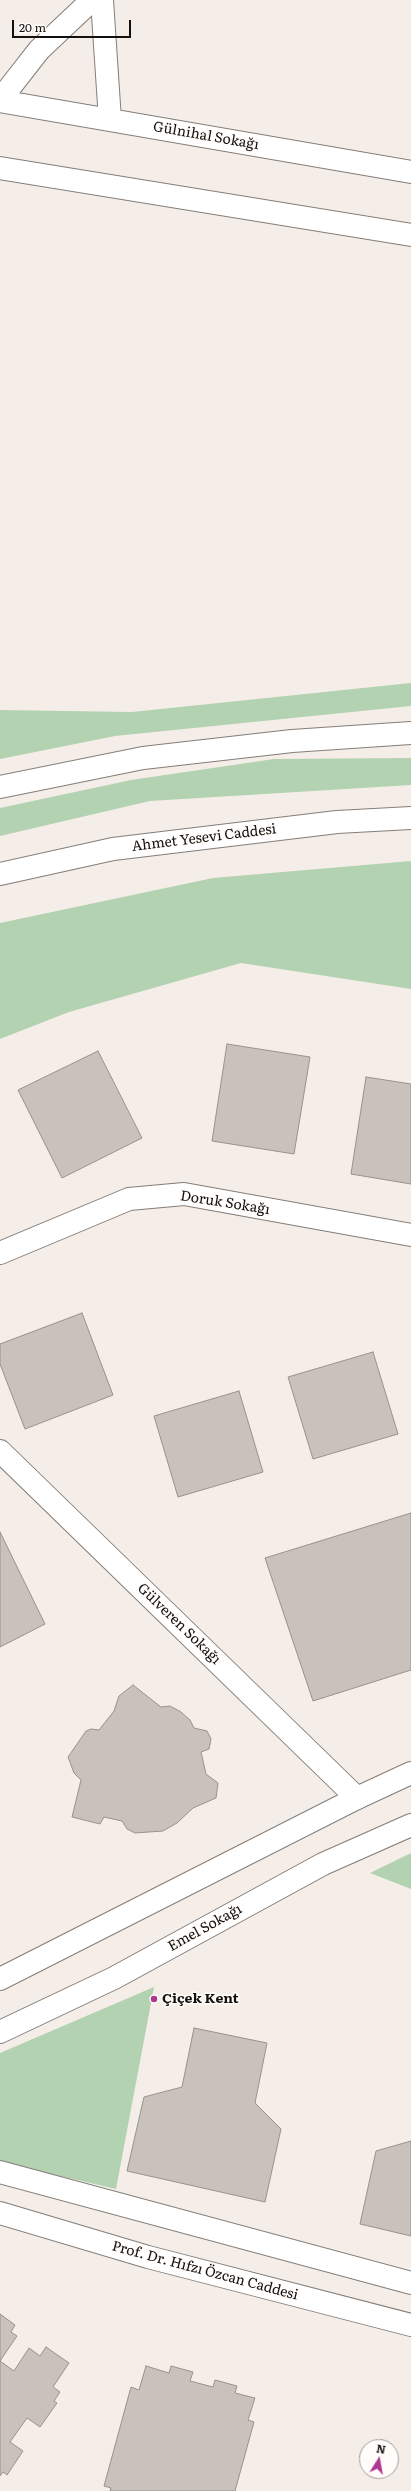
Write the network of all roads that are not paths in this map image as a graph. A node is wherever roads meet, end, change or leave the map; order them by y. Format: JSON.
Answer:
{"nodes":[{"id":1,"x":92,"y":0,"type":"edge"},
{"id":2,"x":102,"y":0,"type":"edge"},
{"id":3,"x":0,"y":100,"type":"edge"},
{"id":4,"x":110,"y":120,"type":"junction"},
{"id":5,"x":0,"y":168,"type":"edge"},
{"id":6,"x":411,"y":172,"type":"edge"},
{"id":7,"x":411,"y":235,"type":"edge"},
{"id":8,"x":411,"y":733,"type":"edge"},
{"id":9,"x":0,"y":787,"type":"edge"},
{"id":10,"x":411,"y":818,"type":"edge"},
{"id":11,"x":0,"y":874,"type":"edge"},
{"id":12,"x":411,"y":1235,"type":"edge"},
{"id":13,"x":0,"y":1253,"type":"edge"},
{"id":14,"x":0,"y":1451,"type":"edge"},
{"id":15,"x":411,"y":1773,"type":"edge"},
{"id":16,"x":357,"y":1798,"type":"junction"},
{"id":17,"x":411,"y":1825,"type":"edge"},
{"id":18,"x":0,"y":1979,"type":"edge"},
{"id":19,"x":0,"y":2032,"type":"edge"},
{"id":20,"x":0,"y":2172,"type":"edge"},
{"id":21,"x":0,"y":2213,"type":"edge"},
{"id":22,"x":411,"y":2283,"type":"edge"},
{"id":23,"x":411,"y":2325,"type":"edge"}],
"edges":[{"from":1,"to":3,"type":"street"},
{"from":2,"to":4,"type":"street"},
{"from":3,"to":4,"type":"street","name":"Gülnihal Sokağı"},
{"from":4,"to":6,"type":"street","name":"Gülnihal Sokağı"},
{"from":5,"to":7,"type":"street"},
{"from":8,"to":9,"type":"street"},
{"from":10,"to":11,"type":"street","name":"Ahmet Yesevi Caddesi"},
{"from":12,"to":13,"type":"street","name":"Doruk Sokağı"},
{"from":14,"to":16,"type":"street","name":"Gülveren Sokağı"},
{"from":15,"to":16,"type":"street"},
{"from":16,"to":18,"type":"street"},
{"from":17,"to":19,"type":"street","name":"Emel Sokağı"},
{"from":20,"to":22,"type":"street"},
{"from":21,"to":23,"type":"street","name":"Prof. Dr. Hıfzı Özcan Caddesi"}]}
